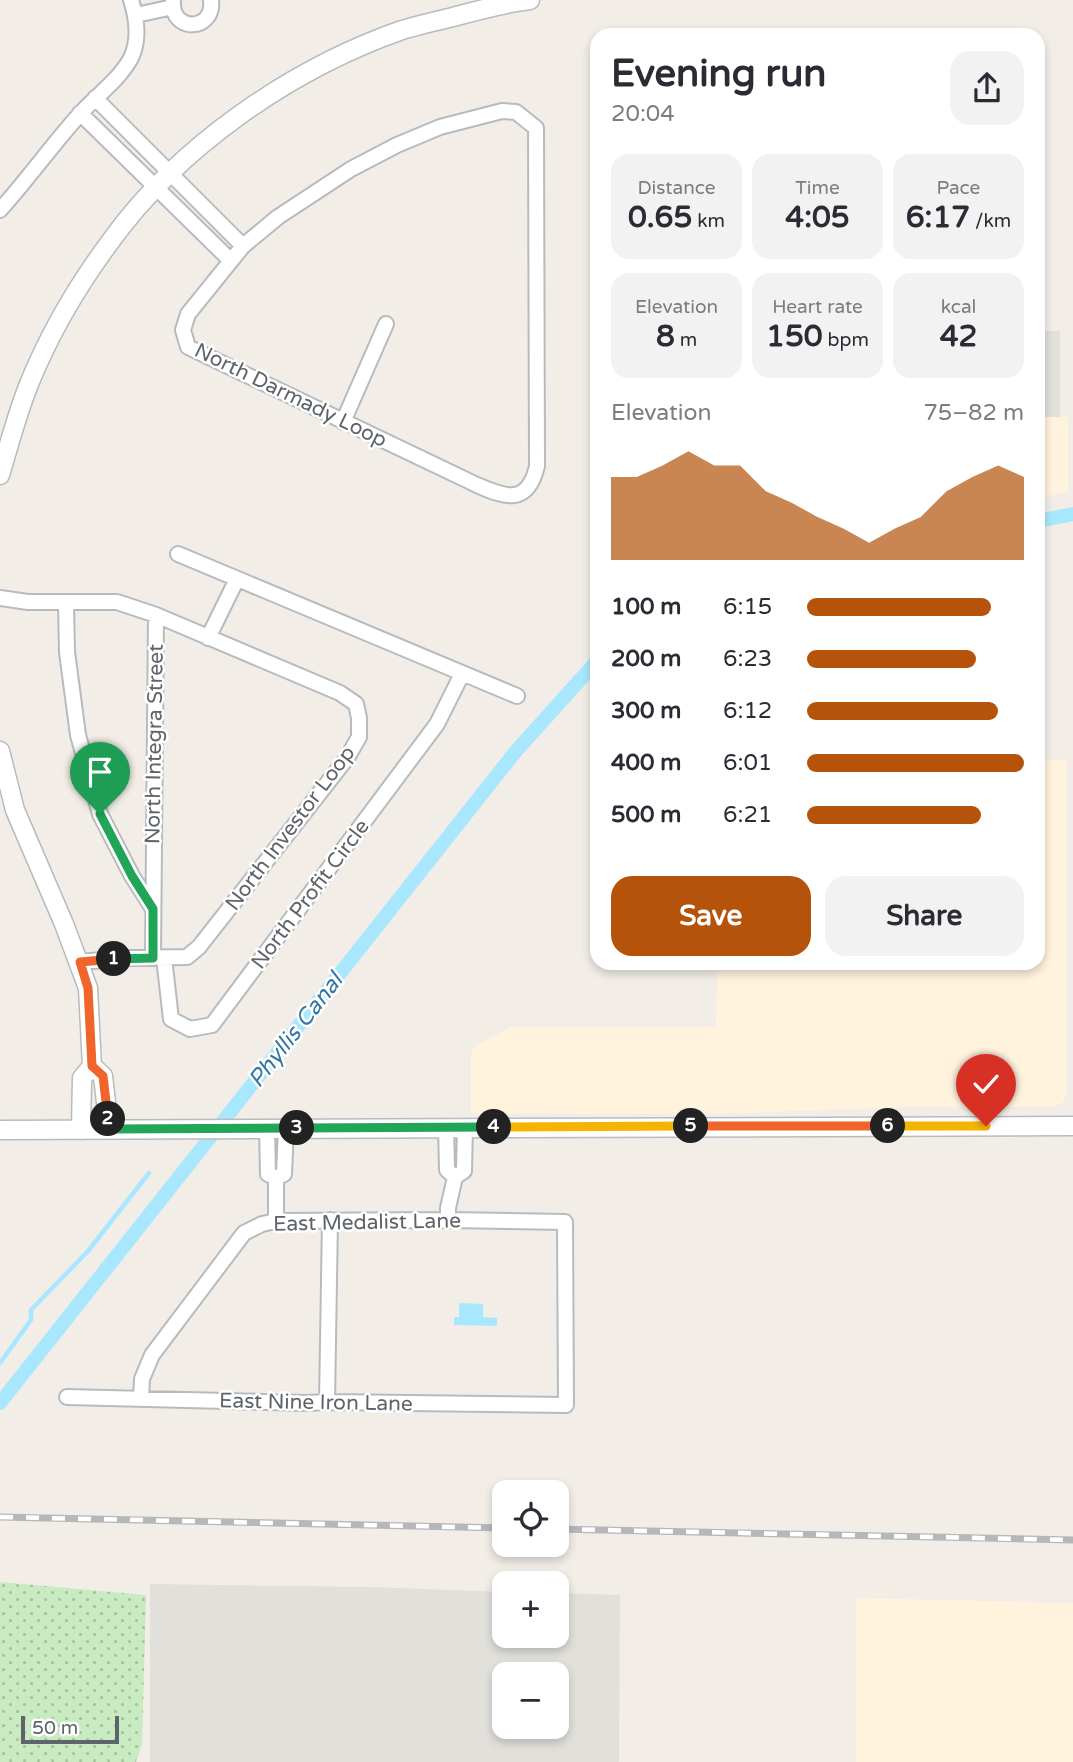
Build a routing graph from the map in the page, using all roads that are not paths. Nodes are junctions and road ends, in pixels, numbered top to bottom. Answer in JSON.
{"nodes":[{"id":1,"x":131,"y":0,"type":"edge"},
{"id":2,"x":211,"y":0,"type":"edge"},
{"id":3,"x":530,"y":0,"type":"edge"},
{"id":4,"x":173,"y":4,"type":"edge"},
{"id":5,"x":479,"y":5,"type":"edge"},
{"id":6,"x":461,"y":7,"type":"edge"},
{"id":7,"x":136,"y":15,"type":"junction"},
{"id":8,"x":95,"y":98,"type":"junction"},
{"id":9,"x":80,"y":113,"type":"junction"},
{"id":10,"x":170,"y":173,"type":"junction"},
{"id":11,"x":157,"y":187,"type":"junction"},
{"id":12,"x":0,"y":209,"type":"edge"},
{"id":13,"x":243,"y":246,"type":"junction"},
{"id":14,"x":230,"y":260,"type":"junction"},
{"id":15,"x":386,"y":324,"type":"dead end"},
{"id":16,"x":343,"y":422,"type":"junction"},
{"id":17,"x":0,"y":475,"type":"edge"},
{"id":18,"x":178,"y":554,"type":"dead end"},
{"id":19,"x":237,"y":579,"type":"junction"},
{"id":20,"x":0,"y":598,"type":"edge"},
{"id":21,"x":66,"y":603,"type":"junction"},
{"id":22,"x":156,"y":615,"type":"junction"},
{"id":23,"x":208,"y":638,"type":"junction"},
{"id":24,"x":462,"y":674,"type":"junction"},
{"id":25,"x":517,"y":696,"type":"dead end"},
{"id":26,"x":0,"y":751,"type":"edge"},
{"id":27,"x":153,"y":909,"type":"junction"},
{"id":28,"x":159,"y":958,"type":"junction"},
{"id":29,"x":80,"y":962,"type":"junction"},
{"id":30,"x":92,"y":1066,"type":"junction"},
{"id":31,"x":1073,"y":1126,"type":"edge"},
{"id":32,"x":455,"y":1127,"type":"junction"},
{"id":33,"x":267,"y":1128,"type":"junction"},
{"id":34,"x":286,"y":1128,"type":"junction"},
{"id":35,"x":109,"y":1129,"type":"junction"},
{"id":36,"x":0,"y":1130,"type":"edge"},
{"id":37,"x":81,"y":1130,"type":"junction"},
{"id":38,"x":276,"y":1178,"type":"junction"},
{"id":39,"x":276,"y":1220,"type":"junction"},
{"id":40,"x":330,"y":1220,"type":"junction"},
{"id":41,"x":448,"y":1220,"type":"junction"},
{"id":42,"x":67,"y":1397,"type":"dead end"},
{"id":43,"x":141,"y":1398,"type":"junction"},
{"id":44,"x":327,"y":1402,"type":"junction"},
{"id":45,"x":566,"y":1405,"type":"joint"}],
"edges":[{"from":1,"to":7,"type":"street"},
{"from":2,"to":4,"type":"street"},
{"from":3,"to":5,"type":"street"},
{"from":4,"to":7,"type":"street"},
{"from":5,"to":6,"type":"street"},
{"from":6,"to":10,"type":"street"},
{"from":7,"to":8,"type":"street"},
{"from":8,"to":9,"type":"street"},
{"from":8,"to":10,"type":"street"},
{"from":9,"to":11,"type":"street"},
{"from":9,"to":12,"type":"street"},
{"from":10,"to":11,"type":"street"},
{"from":10,"to":13,"type":"street"},
{"from":11,"to":14,"type":"street"},
{"from":11,"to":17,"type":"street"},
{"from":13,"to":14,"type":"street","name":"North Darmady Loop"},
{"from":13,"to":16,"type":"street","name":"North Darmady Loop"},
{"from":14,"to":16,"type":"street","name":"North Darmady Loop"},
{"from":15,"to":16,"type":"street"},
{"from":18,"to":19,"type":"street"},
{"from":19,"to":23,"type":"street"},
{"from":19,"to":24,"type":"street"},
{"from":20,"to":21,"type":"street","name":"North Investor Loop"},
{"from":21,"to":22,"type":"street","name":"North Investor Loop"},
{"from":21,"to":27,"type":"street"},
{"from":22,"to":23,"type":"street","name":"North Investor Loop"},
{"from":22,"to":27,"type":"street","name":"North Integra Street"},
{"from":23,"to":28,"type":"street","name":"North Investor Loop"},
{"from":24,"to":25,"type":"street"},
{"from":24,"to":28,"type":"street","name":"North Profit Circle"},
{"from":26,"to":29,"type":"street"},
{"from":27,"to":28,"type":"street","name":"North Integra Street"},
{"from":28,"to":29,"type":"street","name":"North Investor Loop"},
{"from":29,"to":30,"type":"street"},
{"from":30,"to":35,"type":"street"},
{"from":30,"to":37,"type":"street"},
{"from":31,"to":32,"type":"street"},
{"from":32,"to":34,"type":"street"},
{"from":32,"to":41,"type":"street"},
{"from":33,"to":34,"type":"street"},
{"from":33,"to":35,"type":"street"},
{"from":33,"to":38,"type":"street"},
{"from":34,"to":38,"type":"street"},
{"from":35,"to":37,"type":"street"},
{"from":36,"to":37,"type":"street"},
{"from":38,"to":39,"type":"street"},
{"from":39,"to":40,"type":"street","name":"East Medalist Lane"},
{"from":39,"to":43,"type":"street","name":"East Medalist Lane"},
{"from":40,"to":41,"type":"street","name":"East Medalist Lane"},
{"from":40,"to":44,"type":"street"},
{"from":41,"to":45,"type":"street","name":"East Medalist Lane"},
{"from":42,"to":43,"type":"street","name":"East Nine Iron Lane"},
{"from":43,"to":44,"type":"street","name":"East Nine Iron Lane"},
{"from":44,"to":45,"type":"street","name":"East Nine Iron Lane"}]}
